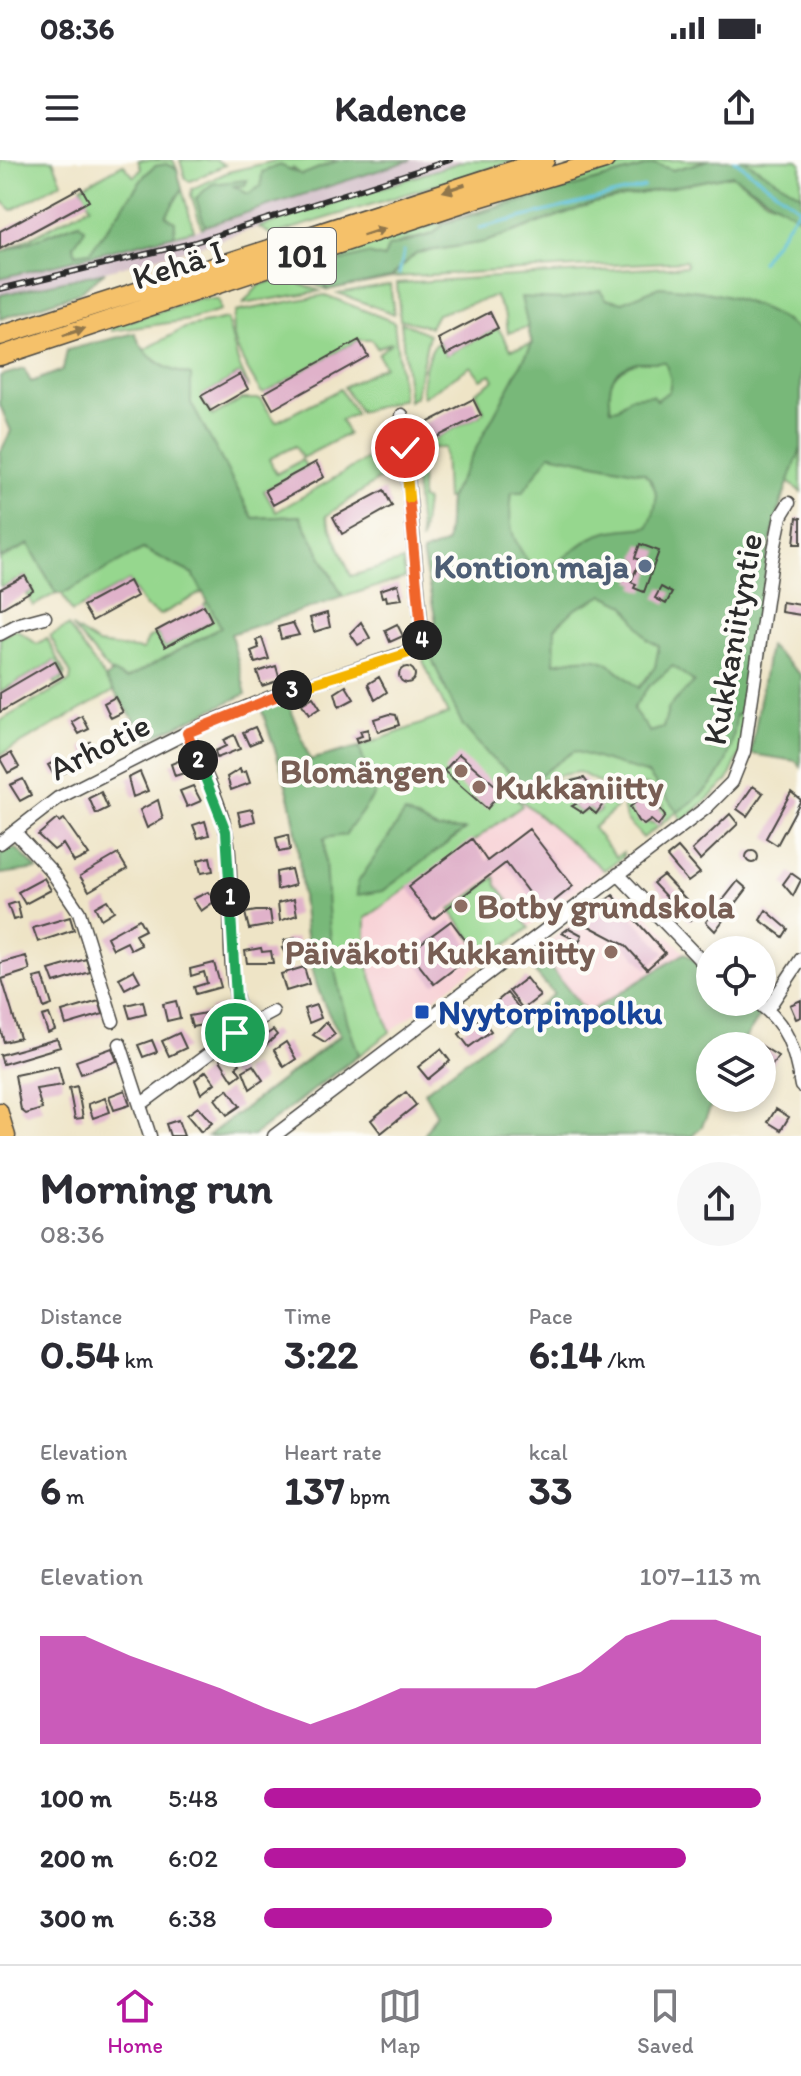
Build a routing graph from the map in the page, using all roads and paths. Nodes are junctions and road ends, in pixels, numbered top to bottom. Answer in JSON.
{"nodes":[{"id":1,"x":545,"y":160,"type":"edge"},
{"id":2,"x":605,"y":160,"type":"edge"},
{"id":3,"x":0,"y":336,"type":"edge"},
{"id":4,"x":0,"y":356,"type":"edge"},
{"id":5,"x":402,"y":415,"type":"dead end"},
{"id":6,"x":789,"y":503,"type":"dead end"},
{"id":7,"x":45,"y":617,"type":"dead end"},
{"id":8,"x":0,"y":634,"type":"edge"},
{"id":9,"x":187,"y":733,"type":"junction"},
{"id":10,"x":15,"y":832,"type":"junction"},
{"id":11,"x":0,"y":843,"type":"edge"},
{"id":12,"x":618,"y":874,"type":"junction"},
{"id":13,"x":696,"y":955,"type":"edge"},
{"id":14,"x":801,"y":959,"type":"edge"},
{"id":15,"x":776,"y":996,"type":"edge"},
{"id":16,"x":273,"y":1012,"type":"dead end"},
{"id":17,"x":772,"y":1016,"type":"edge"},
{"id":18,"x":113,"y":1021,"type":"dead end"},
{"id":19,"x":245,"y":1027,"type":"junction"},
{"id":20,"x":120,"y":1044,"type":"dead end"},
{"id":21,"x":801,"y":1086,"type":"edge"},
{"id":22,"x":140,"y":1105,"type":"junction"},
{"id":23,"x":0,"y":1110,"type":"edge"},
{"id":24,"x":8,"y":1136,"type":"edge"},
{"id":25,"x":150,"y":1136,"type":"edge"},
{"id":26,"x":274,"y":1136,"type":"edge"}],
"edges":[{"from":1,"to":3,"type":"highway","name":"Kehä I","number":"101","one_way":true},
{"from":4,"to":2,"type":"highway","name":"Kehä I","number":"101","one_way":true},
{"from":5,"to":9,"type":"street","name":"Arhotie"},
{"from":6,"to":12,"type":"street","name":"Kukkaniityntie"},
{"from":7,"to":8,"type":"street"},
{"from":9,"to":10,"type":"street","name":"Arhotie"},
{"from":9,"to":19,"type":"street"},
{"from":10,"to":11,"type":"street","name":"Arhotie"},
{"from":10,"to":18,"type":"street"},
{"from":12,"to":13,"type":"street"},
{"from":12,"to":26,"type":"street","name":"Kukkaniityntie"},
{"from":14,"to":15,"type":"street"},
{"from":16,"to":19,"type":"street"},
{"from":17,"to":21,"type":"street"},
{"from":19,"to":22,"type":"street"},
{"from":20,"to":22,"type":"street"},
{"from":22,"to":25,"type":"street"},
{"from":23,"to":24,"type":"main road"}]}
